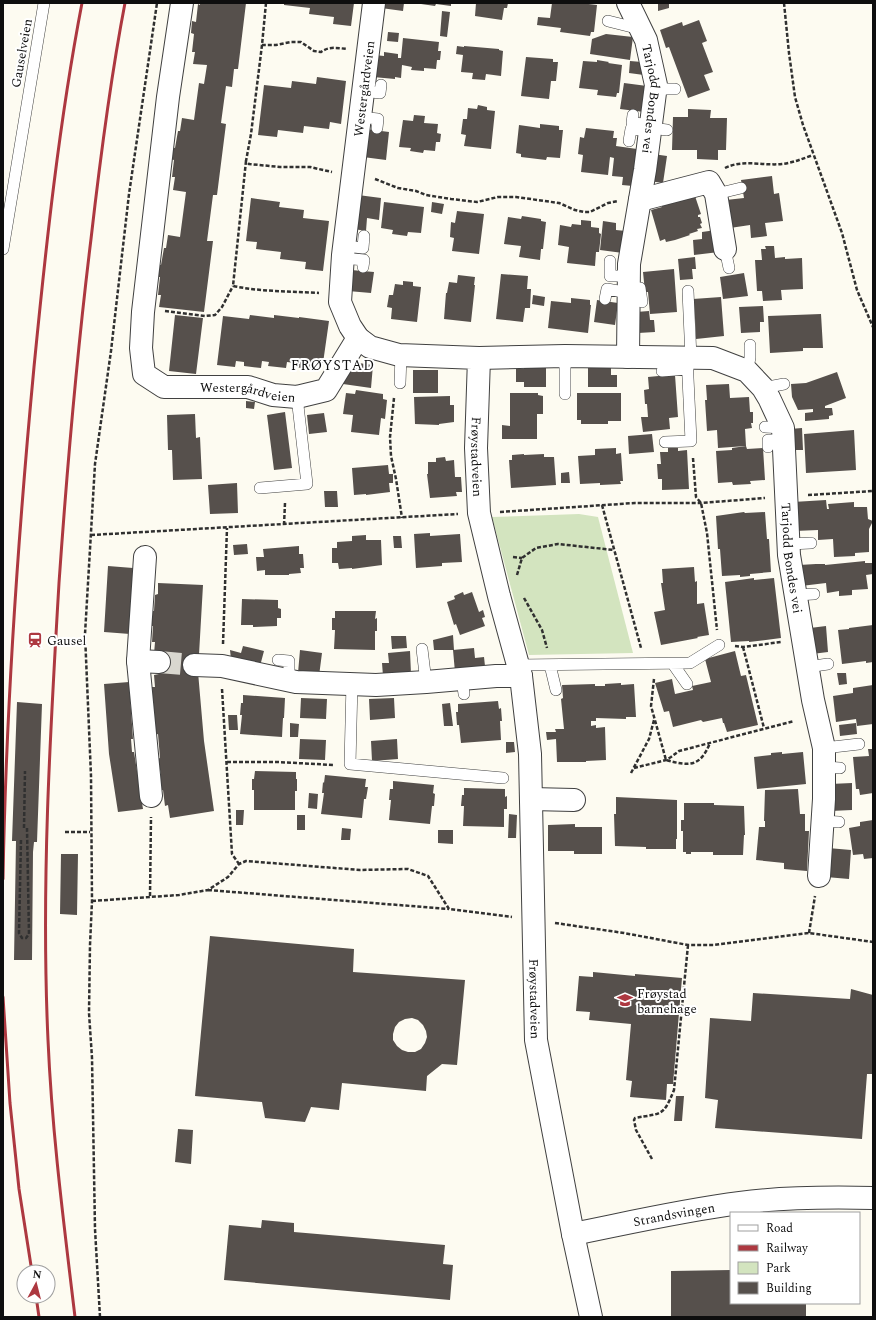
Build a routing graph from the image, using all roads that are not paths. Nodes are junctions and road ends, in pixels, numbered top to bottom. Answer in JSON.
{"nodes":[{"id":1,"x":44,"y":3,"type":"edge"},
{"id":2,"x":182,"y":3,"type":"edge"},
{"id":3,"x":374,"y":3,"type":"edge"},
{"id":4,"x":628,"y":3,"type":"edge"},
{"id":5,"x":608,"y":21,"type":"dead end"},
{"id":6,"x":641,"y":29,"type":"junction"},
{"id":7,"x":650,"y":126,"type":"junction"},
{"id":8,"x":629,"y":141,"type":"dead end"},
{"id":9,"x":712,"y":188,"type":"junction"},
{"id":10,"x":741,"y":188,"type":"dead end"},
{"id":11,"x":640,"y":200,"type":"junction"},
{"id":12,"x":364,"y":236,"type":"dead end"},
{"id":13,"x":3,"y":249,"type":"edge"},
{"id":14,"x":344,"y":252,"type":"junction"},
{"id":15,"x":727,"y":258,"type":"dead end"},
{"id":16,"x":610,"y":260,"type":"dead end"},
{"id":17,"x":363,"y":267,"type":"dead end"},
{"id":18,"x":632,"y":290,"type":"junction"},
{"id":19,"x":688,"y":291,"type":"dead end"},
{"id":20,"x":605,"y":299,"type":"dead end"},
{"id":21,"x":358,"y":338,"type":"junction"},
{"id":22,"x":750,"y":345,"type":"dead end"},
{"id":23,"x":401,"y":355,"type":"junction"},
{"id":24,"x":565,"y":356,"type":"junction"},
{"id":25,"x":628,"y":357,"type":"junction"},
{"id":26,"x":479,"y":358,"type":"junction"},
{"id":27,"x":689,"y":361,"type":"junction"},
{"id":28,"x":662,"y":370,"type":"dead end"},
{"id":29,"x":747,"y":371,"type":"junction"},
{"id":30,"x":400,"y":382,"type":"road end"},
{"id":31,"x":784,"y":384,"type":"dead end"},
{"id":32,"x":762,"y":388,"type":"junction"},
{"id":33,"x":565,"y":394,"type":"dead end"},
{"id":34,"x":297,"y":397,"type":"junction"},
{"id":35,"x":665,"y":442,"type":"dead end"},
{"id":36,"x":260,"y":488,"type":"dead end"},
{"id":37,"x":811,"y":543,"type":"dead end"},
{"id":38,"x":784,"y":544,"type":"junction"},
{"id":39,"x":145,"y":557,"type":"dead end"},
{"id":40,"x":719,"y":645,"type":"road end"},
{"id":41,"x":422,"y":649,"type":"dead end"},
{"id":42,"x":278,"y":660,"type":"dead end"},
{"id":43,"x":138,"y":661,"type":"junction"},
{"id":44,"x":159,"y":662,"type":"tunnel mouth"},
{"id":45,"x":673,"y":664,"type":"junction"},
{"id":46,"x":828,"y":664,"type":"dead end"},
{"id":47,"x":194,"y":665,"type":"tunnel mouth"},
{"id":48,"x":550,"y":665,"type":"junction"},
{"id":49,"x":807,"y":667,"type":"junction"},
{"id":50,"x":520,"y":671,"type":"junction"},
{"id":51,"x":289,"y":681,"type":"junction"},
{"id":52,"x":426,"y":682,"type":"junction"},
{"id":53,"x":352,"y":683,"type":"junction"},
{"id":54,"x":687,"y":684,"type":"dead end"},
{"id":55,"x":556,"y":690,"type":"dead end"},
{"id":56,"x":859,"y":744,"type":"dead end"},
{"id":57,"x":824,"y":758,"type":"junction"},
{"id":58,"x":503,"y":778,"type":"dead end"},
{"id":59,"x":151,"y":796,"type":"road end"},
{"id":60,"x":531,"y":799,"type":"junction"},
{"id":61,"x":574,"y":800,"type":"dead end"},
{"id":62,"x":819,"y":876,"type":"road end"},
{"id":63,"x":873,"y":1198,"type":"edge"},
{"id":64,"x":573,"y":1234,"type":"junction"},
{"id":65,"x":590,"y":1317,"type":"edge"}],
"edges":[{"from":1,"to":13,"type":"lane","name":"Gauselveien"},
{"from":2,"to":34,"type":"street","name":"Westergårdveien"},
{"from":3,"to":14,"type":"street","name":"Westergårdveien"},
{"from":4,"to":6,"type":"street","name":"Tarjodd Bondes vei"},
{"from":5,"to":6,"type":"lane"},
{"from":6,"to":7,"type":"street","name":"Tarjodd Bondes vei"},
{"from":7,"to":8,"type":"lane"},
{"from":7,"to":11,"type":"street","name":"Tarjodd Bondes vei"},
{"from":9,"to":10,"type":"lane"},
{"from":9,"to":11,"type":"street"},
{"from":9,"to":15,"type":"street"},
{"from":11,"to":18,"type":"street","name":"Tarjodd Bondes vei"},
{"from":12,"to":14,"type":"lane"},
{"from":14,"to":17,"type":"lane"},
{"from":14,"to":21,"type":"street","name":"Westergårdveien"},
{"from":16,"to":18,"type":"lane"},
{"from":18,"to":20,"type":"lane"},
{"from":18,"to":25,"type":"street","name":"Tarjodd Bondes vei"},
{"from":19,"to":27,"type":"lane"},
{"from":21,"to":23,"type":"street"},
{"from":21,"to":34,"type":"street","name":"Westergårdveien"},
{"from":22,"to":29,"type":"lane"},
{"from":23,"to":26,"type":"street"},
{"from":23,"to":30,"type":"lane"},
{"from":24,"to":25,"type":"street","name":"Tarjodd Bondes vei"},
{"from":24,"to":26,"type":"street","name":"Tarjodd Bondes vei"},
{"from":24,"to":33,"type":"lane"},
{"from":25,"to":27,"type":"street","name":"Tarjodd Bondes vei"},
{"from":26,"to":50,"type":"street","name":"Frøystadveien"},
{"from":27,"to":28,"type":"lane"},
{"from":27,"to":29,"type":"street","name":"Tarjodd Bondes vei"},
{"from":27,"to":35,"type":"lane"},
{"from":29,"to":32,"type":"street","name":"Tarjodd Bondes vei"},
{"from":31,"to":32,"type":"lane"},
{"from":32,"to":38,"type":"street","name":"Tarjodd Bondes vei"},
{"from":34,"to":36,"type":"lane"},
{"from":37,"to":38,"type":"lane"},
{"from":38,"to":49,"type":"street","name":"Tarjodd Bondes vei"},
{"from":39,"to":43,"type":"street"},
{"from":40,"to":45,"type":"lane"},
{"from":41,"to":52,"type":"lane"},
{"from":42,"to":51,"type":"lane"},
{"from":43,"to":44,"type":"street"},
{"from":43,"to":59,"type":"street"},
{"from":45,"to":48,"type":"lane"},
{"from":45,"to":54,"type":"lane"},
{"from":46,"to":49,"type":"lane"},
{"from":47,"to":51,"type":"street"},
{"from":48,"to":50,"type":"lane"},
{"from":48,"to":55,"type":"lane"},
{"from":49,"to":57,"type":"street","name":"Tarjodd Bondes vei"},
{"from":50,"to":52,"type":"street"},
{"from":50,"to":60,"type":"street","name":"Frøystadveien"},
{"from":51,"to":53,"type":"street"},
{"from":52,"to":53,"type":"street"},
{"from":53,"to":58,"type":"lane"},
{"from":56,"to":57,"type":"lane"},
{"from":57,"to":62,"type":"street","name":"Tarjodd Bondes vei"},
{"from":60,"to":61,"type":"street"},
{"from":60,"to":64,"type":"street","name":"Frøystadveien"},
{"from":63,"to":64,"type":"street","name":"Strandsvingen"},
{"from":64,"to":65,"type":"street","name":"Frøystadveien"}]}
